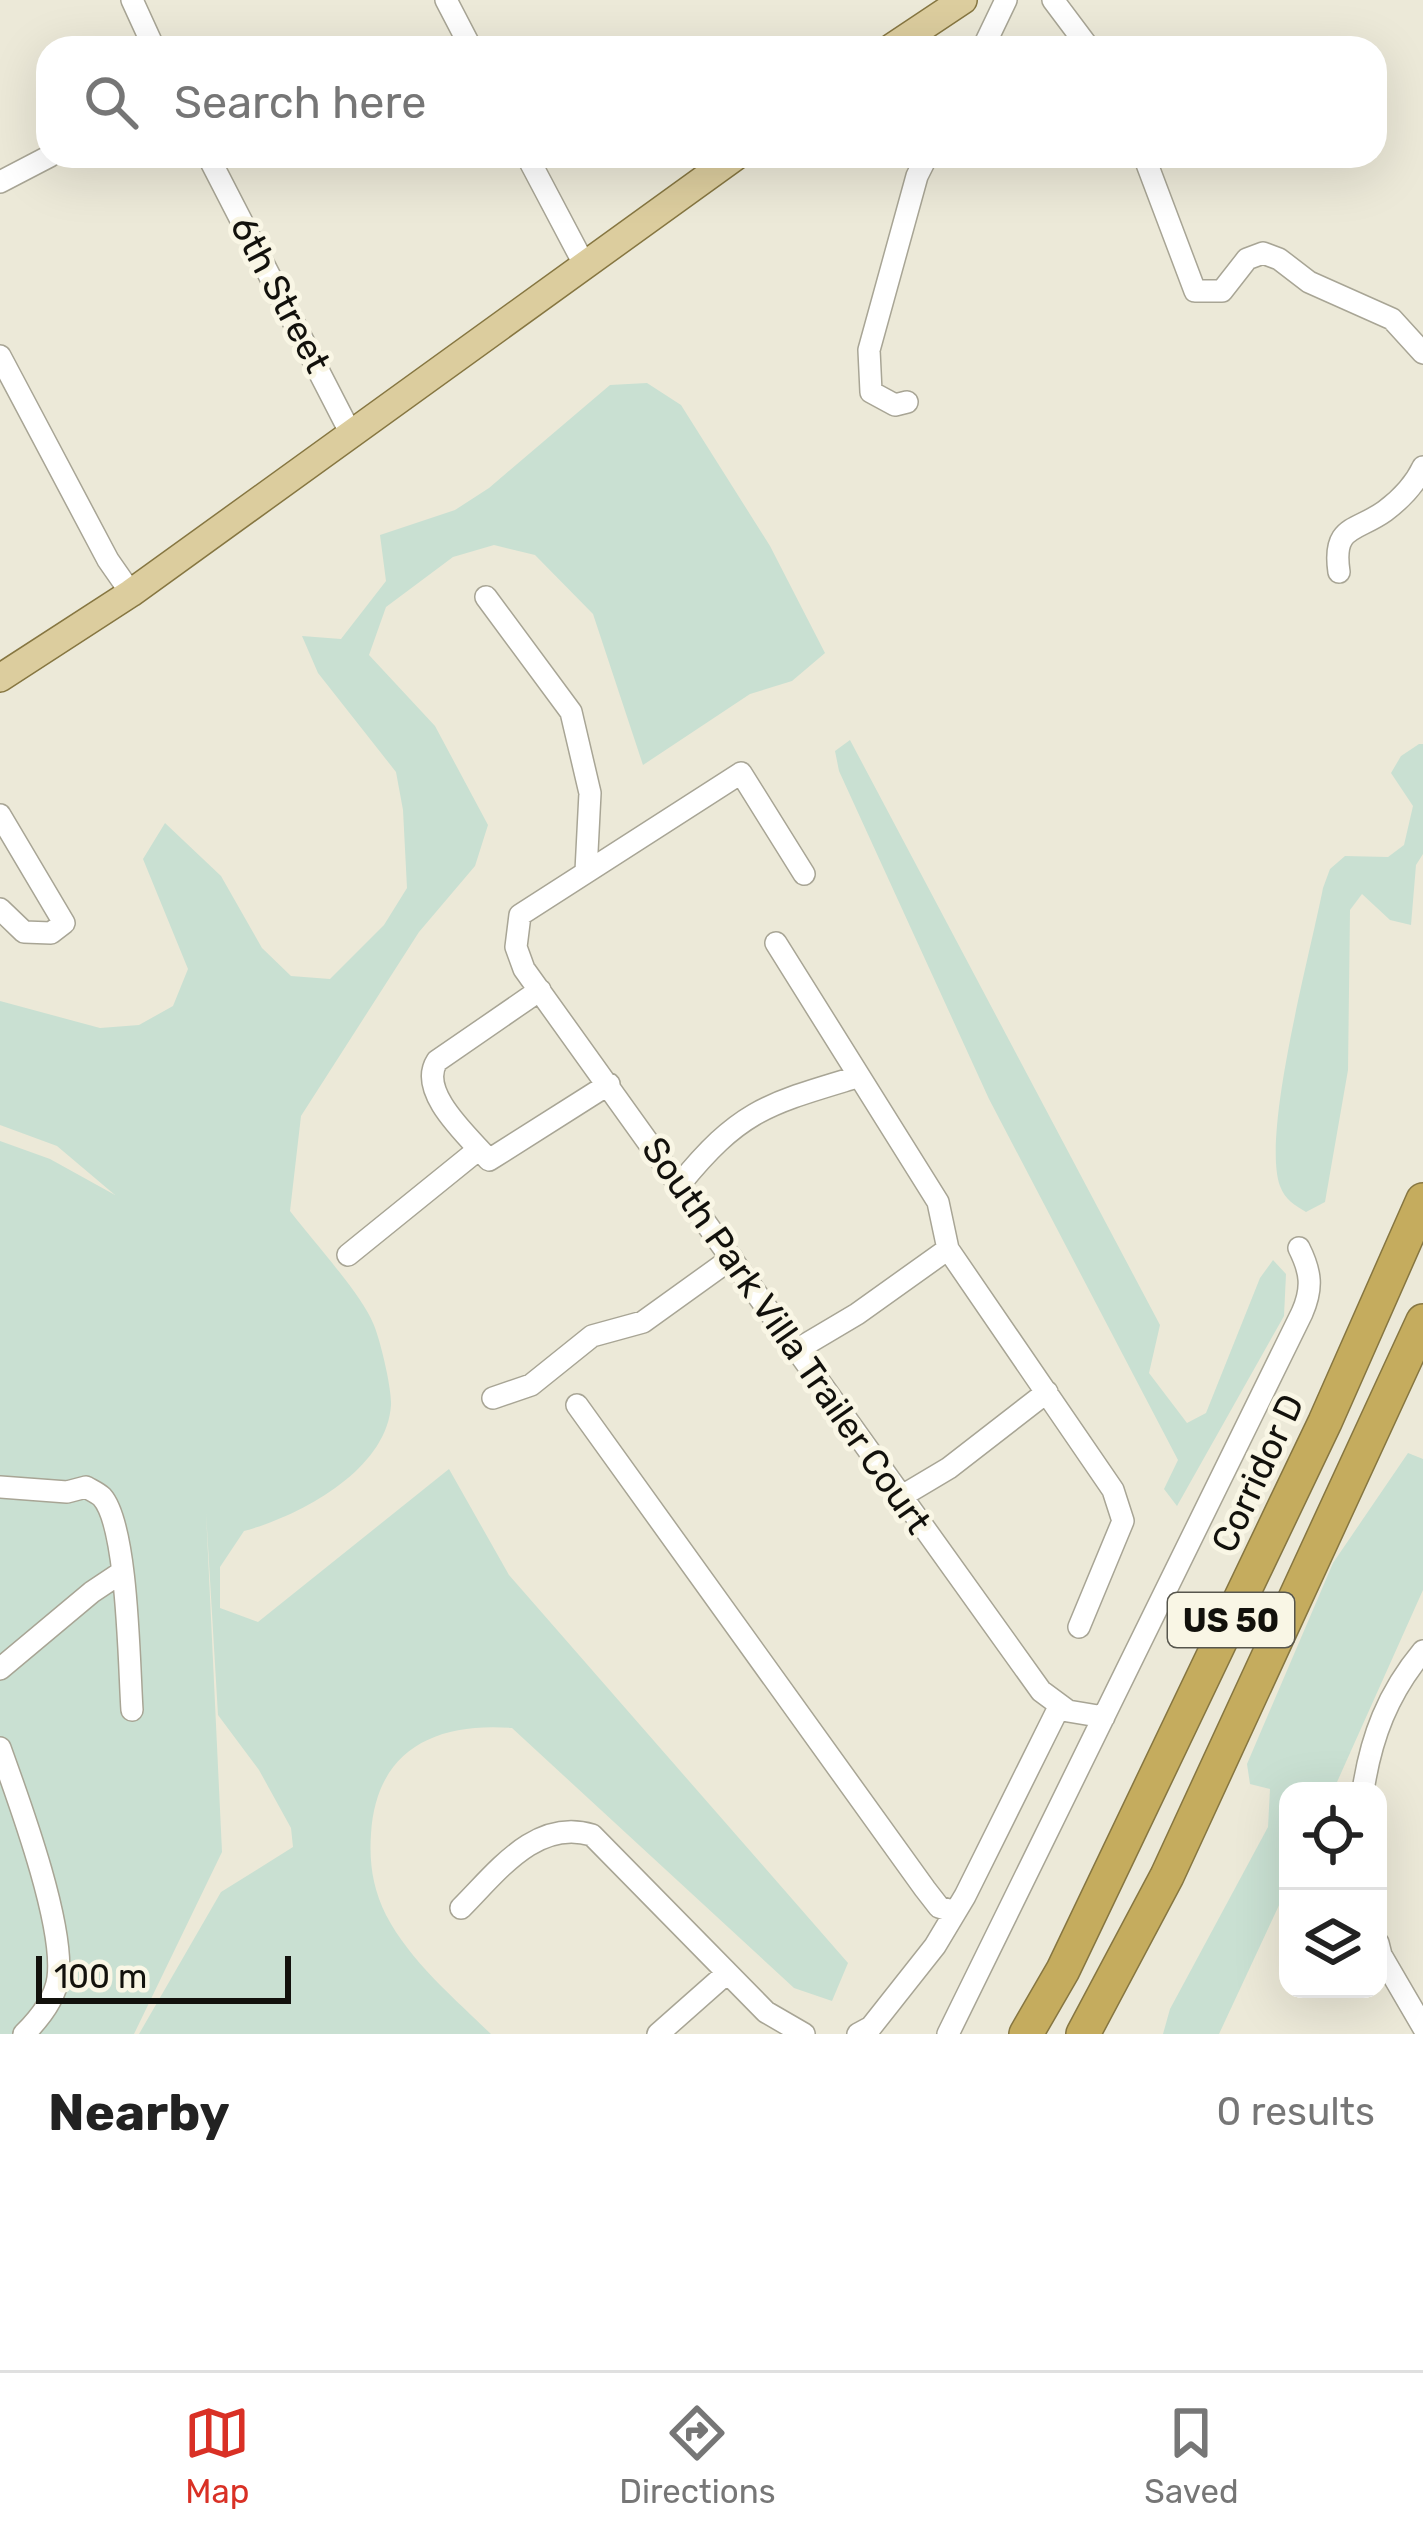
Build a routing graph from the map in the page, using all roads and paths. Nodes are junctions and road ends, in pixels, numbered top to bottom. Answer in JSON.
{"nodes":[{"id":1,"x":132,"y":0,"type":"edge"},
{"id":2,"x":446,"y":0,"type":"edge"},
{"id":3,"x":963,"y":0,"type":"edge"},
{"id":4,"x":1006,"y":0,"type":"edge"},
{"id":5,"x":1053,"y":0,"type":"edge"},
{"id":6,"x":148,"y":36,"type":"edge"},
{"id":7,"x":465,"y":36,"type":"edge"},
{"id":8,"x":909,"y":36,"type":"edge"},
{"id":9,"x":989,"y":36,"type":"edge"},
{"id":10,"x":1080,"y":36,"type":"edge"},
{"id":11,"x":36,"y":163,"type":"edge"},
{"id":12,"x":214,"y":168,"type":"edge"},
{"id":13,"x":533,"y":168,"type":"edge"},
{"id":14,"x":719,"y":168,"type":"edge"},
{"id":15,"x":921,"y":168,"type":"edge"},
{"id":16,"x":1149,"y":168,"type":"edge"},
{"id":17,"x":0,"y":182,"type":"edge"},
{"id":18,"x":584,"y":264,"type":"junction"},
{"id":19,"x":1423,"y":353,"type":"edge"},
{"id":20,"x":0,"y":356,"type":"edge"},
{"id":21,"x":907,"y":402,"type":"dead end"},
{"id":22,"x":351,"y":434,"type":"junction"},
{"id":23,"x":1423,"y":467,"type":"edge"},
{"id":24,"x":1339,"y":572,"type":"dead end"},
{"id":25,"x":131,"y":593,"type":"junction"},
{"id":26,"x":486,"y":597,"type":"dead end"},
{"id":27,"x":0,"y":678,"type":"edge"},
{"id":28,"x":0,"y":815,"type":"edge"},
{"id":29,"x":586,"y":871,"type":"junction"},
{"id":30,"x":804,"y":874,"type":"dead end"},
{"id":31,"x":2,"y":914,"type":"edge"},
{"id":32,"x":776,"y":943,"type":"dead end"},
{"id":33,"x":540,"y":990,"type":"junction"},
{"id":34,"x":857,"y":1077,"type":"junction"},
{"id":35,"x":609,"y":1084,"type":"junction"},
{"id":36,"x":479,"y":1149,"type":"junction"},
{"id":37,"x":680,"y":1184,"type":"junction"},
{"id":38,"x":1423,"y":1200,"type":"edge"},
{"id":39,"x":1299,"y":1248,"type":"dead end"},
{"id":40,"x":948,"y":1249,"type":"junction"},
{"id":41,"x":348,"y":1255,"type":"dead end"},
{"id":42,"x":732,"y":1258,"type":"junction"},
{"id":43,"x":1423,"y":1321,"type":"edge"},
{"id":44,"x":798,"y":1349,"type":"junction"},
{"id":45,"x":1047,"y":1392,"type":"junction"},
{"id":46,"x":493,"y":1398,"type":"dead end"},
{"id":47,"x":577,"y":1405,"type":"dead end"},
{"id":48,"x":0,"y":1487,"type":"edge"},
{"id":49,"x":902,"y":1496,"type":"junction"},
{"id":50,"x":122,"y":1572,"type":"junction"},
{"id":51,"x":1079,"y":1627,"type":"dead end"},
{"id":52,"x":1423,"y":1651,"type":"edge"},
{"id":53,"x":0,"y":1669,"type":"edge"},
{"id":54,"x":1060,"y":1705,"type":"junction"},
{"id":55,"x":132,"y":1710,"type":"dead end"},
{"id":56,"x":1104,"y":1718,"type":"junction"},
{"id":57,"x":0,"y":1748,"type":"edge"},
{"id":58,"x":1364,"y":1782,"type":"edge"},
{"id":59,"x":461,"y":1908,"type":"dead end"},
{"id":60,"x":955,"y":1912,"type":"junction"},
{"id":61,"x":1387,"y":1964,"type":"edge"},
{"id":62,"x":727,"y":1972,"type":"junction"},
{"id":63,"x":1423,"y":2027,"type":"edge"},
{"id":64,"x":24,"y":2034,"type":"edge"},
{"id":65,"x":658,"y":2034,"type":"edge"},
{"id":66,"x":804,"y":2034,"type":"edge"},
{"id":67,"x":858,"y":2034,"type":"edge"},
{"id":68,"x":948,"y":2034,"type":"edge"},
{"id":69,"x":1027,"y":2034,"type":"edge"},
{"id":70,"x":1083,"y":2034,"type":"edge"}],
"edges":[{"from":1,"to":6,"type":"street"},
{"from":2,"to":7,"type":"street"},
{"from":3,"to":8,"type":"main road"},
{"from":4,"to":9,"type":"street"},
{"from":5,"to":10,"type":"street"},
{"from":11,"to":17,"type":"street"},
{"from":12,"to":22,"type":"street","name":"6th Street"},
{"from":13,"to":18,"type":"street"},
{"from":14,"to":18,"type":"main road"},
{"from":15,"to":21,"type":"street"},
{"from":16,"to":19,"type":"street"},
{"from":18,"to":22,"type":"main road"},
{"from":20,"to":25,"type":"street"},
{"from":22,"to":25,"type":"main road"},
{"from":23,"to":24,"type":"street"},
{"from":25,"to":27,"type":"main road"},
{"from":26,"to":29,"type":"street"},
{"from":28,"to":31,"type":"street"},
{"from":29,"to":30,"type":"street"},
{"from":29,"to":33,"type":"street","name":"South Park Villa Trailer Court"},
{"from":32,"to":34,"type":"street"},
{"from":33,"to":35,"type":"street","name":"South Park Villa Trailer Court"},
{"from":33,"to":36,"type":"street"},
{"from":34,"to":37,"type":"street"},
{"from":34,"to":40,"type":"street"},
{"from":35,"to":36,"type":"street"},
{"from":35,"to":37,"type":"street","name":"South Park Villa Trailer Court"},
{"from":36,"to":41,"type":"street"},
{"from":37,"to":42,"type":"street","name":"South Park Villa Trailer Court"},
{"from":38,"to":69,"type":"highway","name":"Corridor D","number":"US 50"},
{"from":39,"to":56,"type":"street"},
{"from":40,"to":44,"type":"street"},
{"from":40,"to":45,"type":"street"},
{"from":42,"to":44,"type":"street","name":"South Park Villa Trailer Court"},
{"from":42,"to":46,"type":"street"},
{"from":43,"to":70,"type":"highway","number":"US 50"},
{"from":44,"to":49,"type":"street","name":"South Park Villa Trailer Court"},
{"from":45,"to":49,"type":"street"},
{"from":45,"to":51,"type":"street"},
{"from":47,"to":60,"type":"street"},
{"from":48,"to":50,"type":"street"},
{"from":49,"to":54,"type":"street","name":"South Park Villa Trailer Court"},
{"from":50,"to":53,"type":"street"},
{"from":50,"to":55,"type":"street"},
{"from":52,"to":58,"type":"street"},
{"from":54,"to":56,"type":"street"},
{"from":54,"to":60,"type":"street"},
{"from":56,"to":68,"type":"street"},
{"from":57,"to":64,"type":"street"},
{"from":59,"to":62,"type":"street"},
{"from":60,"to":67,"type":"street"},
{"from":61,"to":63,"type":"street"},
{"from":62,"to":65,"type":"street"},
{"from":62,"to":66,"type":"street"}]}
